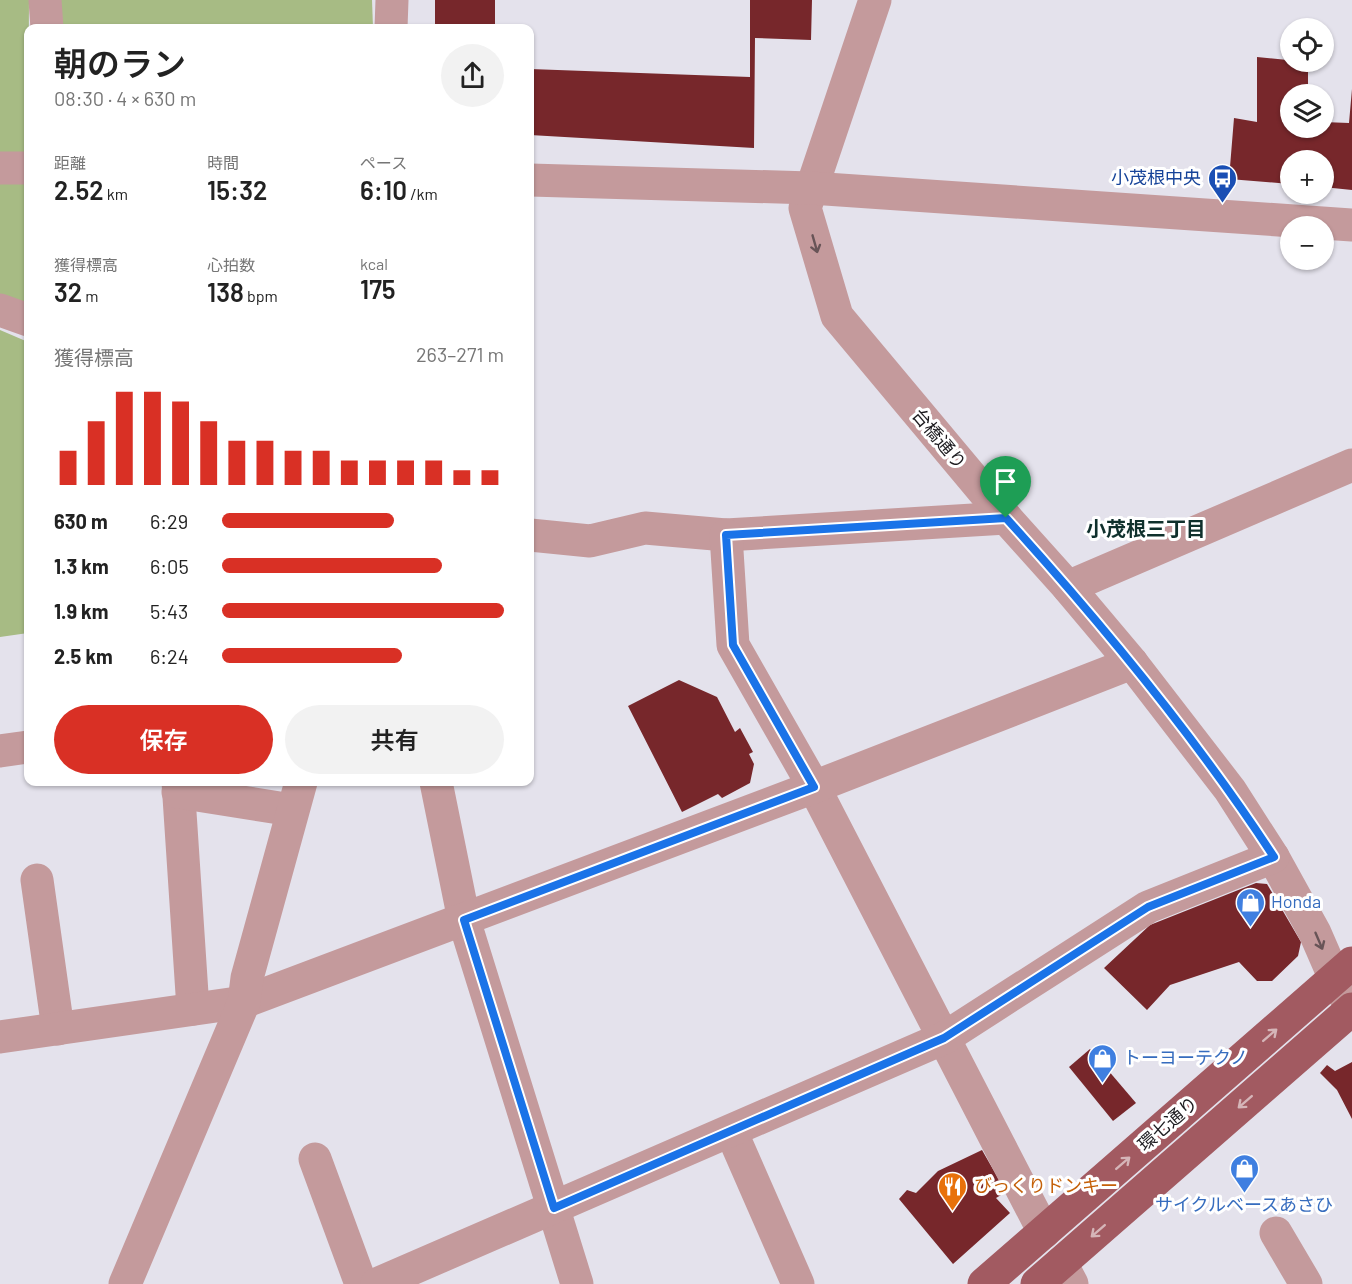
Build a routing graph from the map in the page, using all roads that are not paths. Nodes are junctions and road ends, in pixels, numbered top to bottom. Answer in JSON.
{"nodes":[{"id":1,"x":45,"y":0,"type":"edge"},
{"id":2,"x":392,"y":0,"type":"edge"},
{"id":3,"x":875,"y":0,"type":"edge"},
{"id":4,"x":47,"y":24,"type":"edge"},
{"id":5,"x":391,"y":24,"type":"edge"},
{"id":6,"x":0,"y":168,"type":"edge"},
{"id":7,"x":24,"y":168,"type":"edge"},
{"id":8,"x":534,"y":180,"type":"edge"},
{"id":9,"x":811,"y":188,"type":"junction"},
{"id":10,"x":1352,"y":225,"type":"edge"},
{"id":11,"x":0,"y":310,"type":"edge"},
{"id":12,"x":24,"y":319,"type":"edge"},
{"id":13,"x":1352,"y":465,"type":"edge"},
{"id":14,"x":1006,"y":518,"type":"junction"},
{"id":15,"x":534,"y":535,"type":"edge"},
{"id":16,"x":726,"y":535,"type":"junction"},
{"id":17,"x":1068,"y":587,"type":"junction"},
{"id":18,"x":1132,"y":663,"type":"junction"},
{"id":19,"x":24,"y":748,"type":"edge"},
{"id":20,"x":0,"y":751,"type":"edge"},
{"id":21,"x":437,"y":786,"type":"edge"},
{"id":22,"x":178,"y":787,"type":"edge"},
{"id":23,"x":814,"y":787,"type":"junction"},
{"id":24,"x":297,"y":796,"type":"edge"},
{"id":25,"x":1274,"y":857,"type":"junction"},
{"id":26,"x":37,"y":879,"type":"dead end"},
{"id":27,"x":464,"y":920,"type":"junction"},
{"id":28,"x":1343,"y":971,"type":"edge"},
{"id":29,"x":244,"y":1002,"type":"junction"},
{"id":30,"x":1352,"y":1008,"type":"edge"},
{"id":31,"x":193,"y":1009,"type":"junction"},
{"id":32,"x":58,"y":1029,"type":"junction"},
{"id":33,"x":0,"y":1037,"type":"edge"},
{"id":34,"x":944,"y":1038,"type":"junction"},
{"id":35,"x":731,"y":1131,"type":"junction"},
{"id":36,"x":315,"y":1159,"type":"dead end"},
{"id":37,"x":554,"y":1208,"type":"junction"},
{"id":38,"x":1044,"y":1232,"type":"junction"},
{"id":39,"x":1276,"y":1233,"type":"dead end"},
{"id":40,"x":1057,"y":1277,"type":"edge"},
{"id":41,"x":377,"y":1283,"type":"edge"},
{"id":42,"x":125,"y":1284,"type":"edge"},
{"id":43,"x":577,"y":1284,"type":"edge"},
{"id":44,"x":798,"y":1284,"type":"edge"},
{"id":45,"x":984,"y":1284,"type":"edge"},
{"id":46,"x":1306,"y":1284,"type":"edge"}],
"edges":[{"from":1,"to":4,"type":"street"},
{"from":2,"to":5,"type":"street"},
{"from":3,"to":9,"type":"street","name":"台橋通り"},
{"from":6,"to":7,"type":"street"},
{"from":8,"to":9,"type":"street"},
{"from":9,"to":10,"type":"street"},
{"from":9,"to":14,"type":"street","name":"台橋通り","one_way":true},
{"from":11,"to":12,"type":"street"},
{"from":13,"to":17,"type":"street"},
{"from":14,"to":16,"type":"street"},
{"from":14,"to":17,"type":"street","name":"台橋通り"},
{"from":15,"to":16,"type":"street"},
{"from":16,"to":23,"type":"street"},
{"from":17,"to":18,"type":"street","name":"台橋通り"},
{"from":18,"to":23,"type":"street"},
{"from":18,"to":25,"type":"street","name":"台橋通り"},
{"from":19,"to":20,"type":"street"},
{"from":21,"to":27,"type":"street"},
{"from":22,"to":24,"type":"street"},
{"from":22,"to":31,"type":"street"},
{"from":23,"to":27,"type":"street"},
{"from":23,"to":34,"type":"street"},
{"from":24,"to":29,"type":"street"},
{"from":25,"to":28,"type":"street","name":"台橋通り","one_way":true},
{"from":25,"to":34,"type":"street"},
{"from":26,"to":32,"type":"street"},
{"from":27,"to":29,"type":"street"},
{"from":27,"to":37,"type":"street"},
{"from":28,"to":30,"type":"street","name":"台橋通り"},
{"from":38,"to":28,"type":"main road","name":"環七通り","one_way":true},
{"from":29,"to":31,"type":"street"},
{"from":29,"to":42,"type":"street"},
{"from":30,"to":40,"type":"main road","name":"環七通り","one_way":true},
{"from":31,"to":32,"type":"street"},
{"from":32,"to":33,"type":"street"},
{"from":34,"to":35,"type":"street"},
{"from":34,"to":38,"type":"street"},
{"from":35,"to":37,"type":"street"},
{"from":35,"to":44,"type":"street"},
{"from":36,"to":41,"type":"street"},
{"from":37,"to":41,"type":"street"},
{"from":37,"to":43,"type":"street"},
{"from":38,"to":45,"type":"main road","name":"環七通り"},
{"from":39,"to":46,"type":"street"}]}
